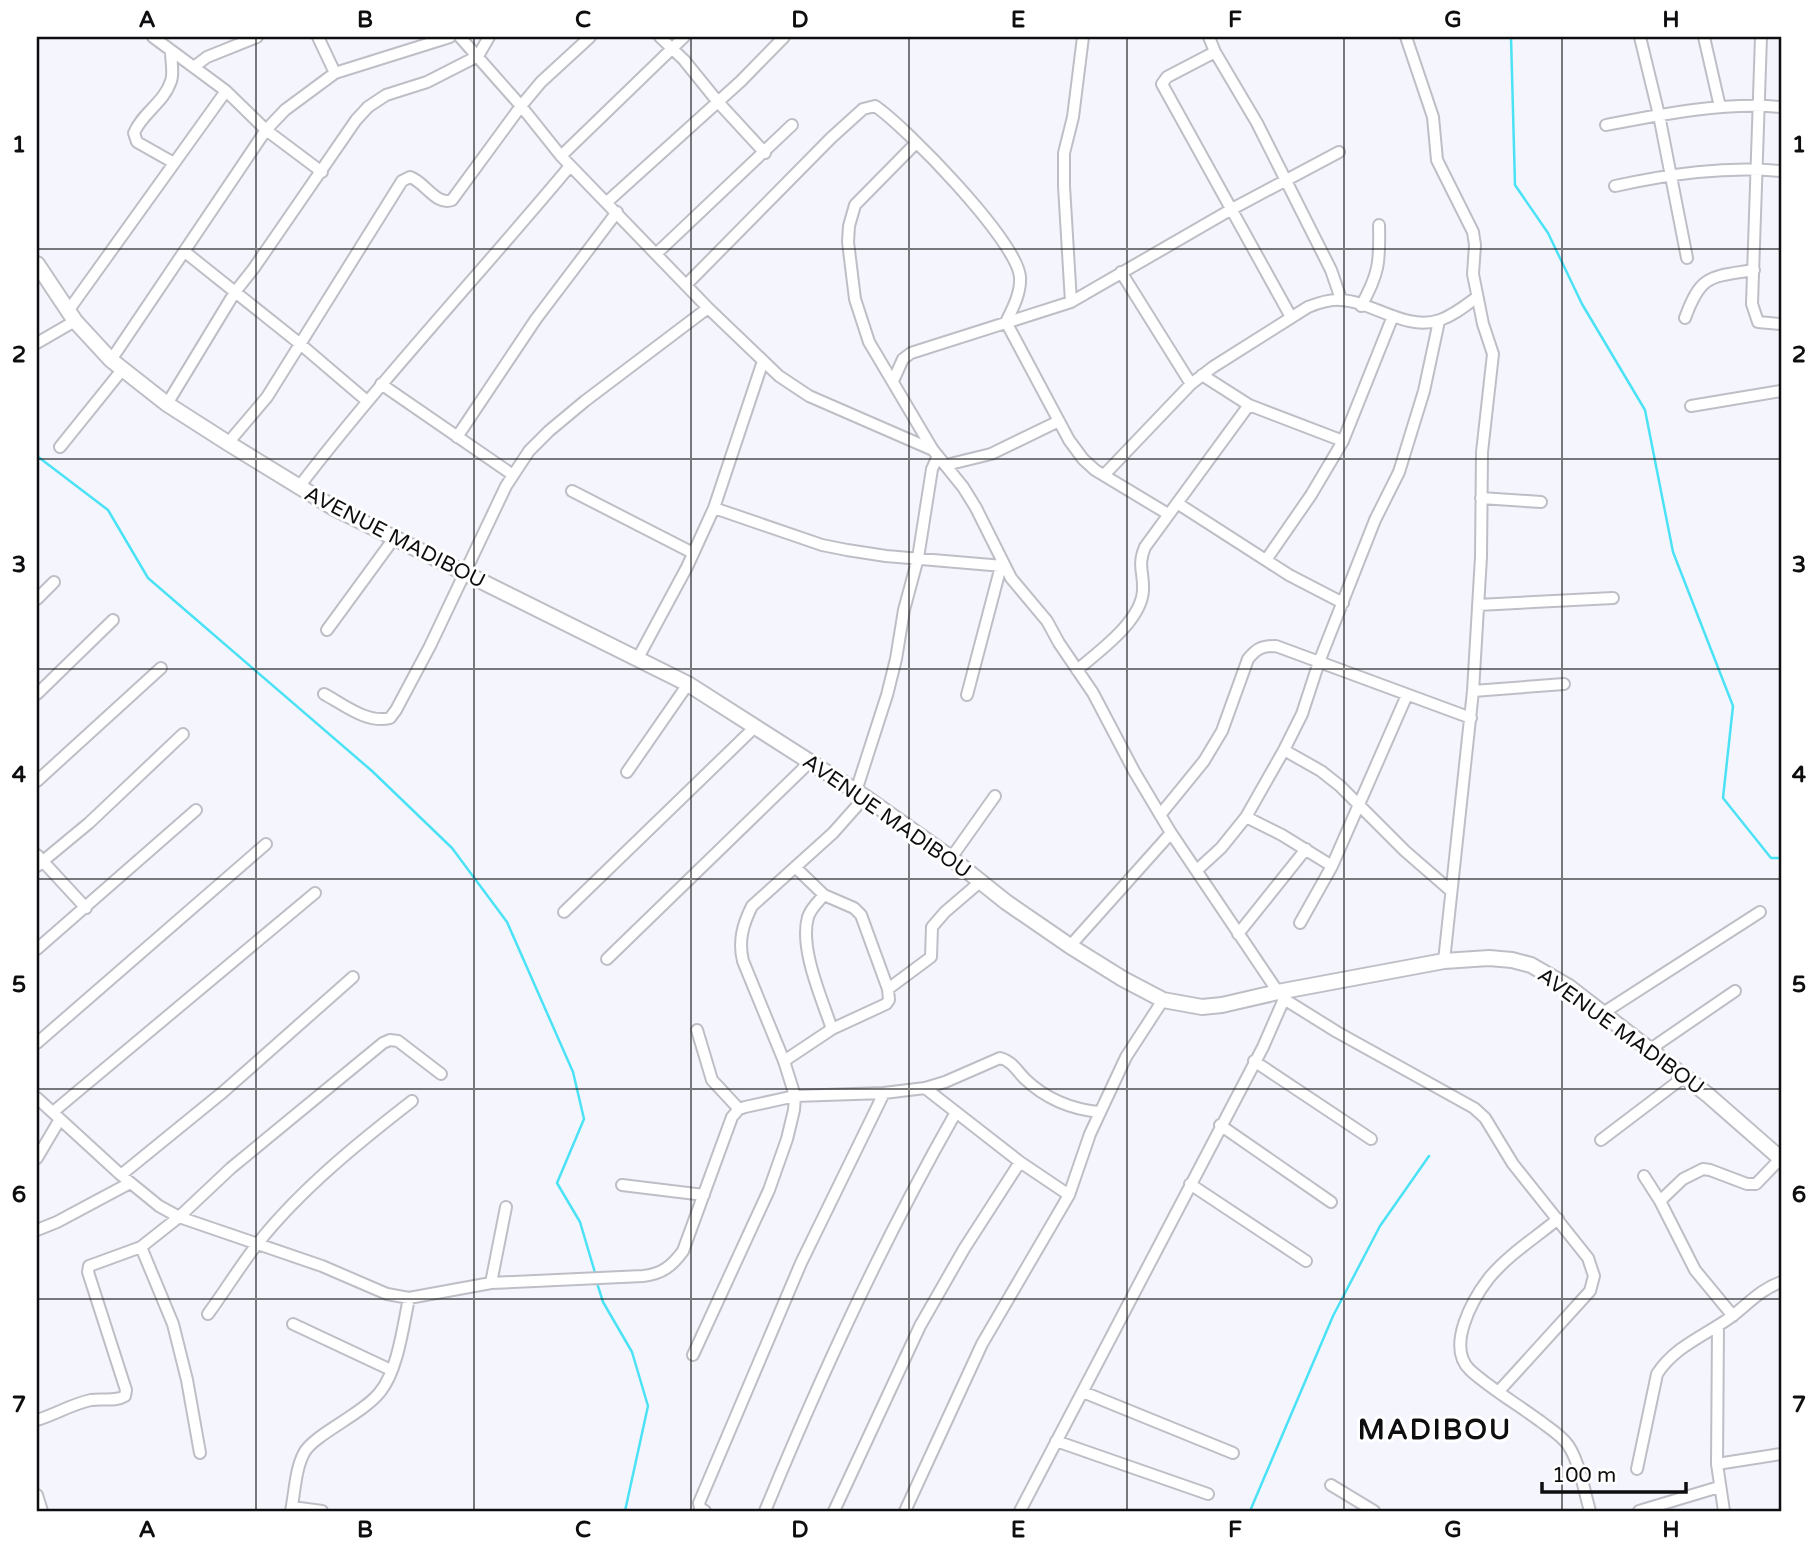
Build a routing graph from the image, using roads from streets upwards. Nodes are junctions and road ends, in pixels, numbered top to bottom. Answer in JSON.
{"nodes":[{"id":1,"x":153,"y":37,"type":"edge"},
{"id":2,"x":257,"y":37,"type":"edge"},
{"id":3,"x":318,"y":37,"type":"edge"},
{"id":4,"x":450,"y":37,"type":"edge"},
{"id":5,"x":489,"y":37,"type":"edge"},
{"id":6,"x":590,"y":37,"type":"edge"},
{"id":7,"x":660,"y":37,"type":"edge"},
{"id":8,"x":684,"y":37,"type":"edge"},
{"id":9,"x":783,"y":37,"type":"edge"},
{"id":10,"x":1083,"y":37,"type":"edge"},
{"id":11,"x":1209,"y":37,"type":"edge"},
{"id":12,"x":1406,"y":37,"type":"edge"},
{"id":13,"x":1640,"y":37,"type":"edge"},
{"id":14,"x":1704,"y":37,"type":"edge"},
{"id":15,"x":1761,"y":37,"type":"edge"},
{"id":16,"x":464,"y":38,"type":"edge"},
{"id":17,"x":672,"y":48,"type":"junction"},
{"id":18,"x":171,"y":52,"type":"junction"},
{"id":19,"x":1215,"y":52,"type":"junction"},
{"id":20,"x":478,"y":55,"type":"junction"},
{"id":21,"x":195,"y":66,"type":"junction"},
{"id":22,"x":335,"y":73,"type":"junction"},
{"id":23,"x":226,"y":91,"type":"junction"},
{"id":24,"x":718,"y":102,"type":"junction"},
{"id":25,"x":1760,"y":105,"type":"junction"},
{"id":26,"x":521,"y":106,"type":"junction"},
{"id":27,"x":1720,"y":107,"type":"junction"},
{"id":28,"x":1781,"y":107,"type":"edge"},
{"id":29,"x":1659,"y":115,"type":"junction"},
{"id":30,"x":792,"y":125,"type":"dead end"},
{"id":31,"x":1606,"y":125,"type":"dead end"},
{"id":32,"x":266,"y":130,"type":"junction"},
{"id":33,"x":916,"y":143,"type":"junction"},
{"id":34,"x":1339,"y":152,"type":"dead end"},
{"id":35,"x":765,"y":153,"type":"junction"},
{"id":36,"x":561,"y":156,"type":"junction"},
{"id":37,"x":174,"y":163,"type":"junction"},
{"id":38,"x":570,"y":166,"type":"junction"},
{"id":39,"x":1758,"y":169,"type":"junction"},
{"id":40,"x":1781,"y":171,"type":"edge"},
{"id":41,"x":322,"y":172,"type":"junction"},
{"id":42,"x":1670,"y":174,"type":"junction"},
{"id":43,"x":1285,"y":181,"type":"junction"},
{"id":44,"x":1615,"y":186,"type":"dead end"},
{"id":45,"x":607,"y":202,"type":"junction"},
{"id":46,"x":1232,"y":209,"type":"junction"},
{"id":47,"x":617,"y":212,"type":"junction"},
{"id":48,"x":1379,"y":225,"type":"dead end"},
{"id":49,"x":184,"y":252,"type":"junction"},
{"id":50,"x":656,"y":254,"type":"junction"},
{"id":51,"x":1687,"y":258,"type":"dead end"},
{"id":52,"x":37,"y":264,"type":"edge"},
{"id":53,"x":1754,"y":270,"type":"junction"},
{"id":54,"x":1121,"y":272,"type":"junction"},
{"id":55,"x":686,"y":285,"type":"junction"},
{"id":56,"x":235,"y":292,"type":"junction"},
{"id":57,"x":1477,"y":297,"type":"junction"},
{"id":58,"x":1341,"y":299,"type":"junction"},
{"id":59,"x":1071,"y":302,"type":"junction"},
{"id":60,"x":1361,"y":306,"type":"junction"},
{"id":61,"x":708,"y":308,"type":"junction"},
{"id":62,"x":71,"y":316,"type":"junction"},
{"id":63,"x":1393,"y":316,"type":"junction"},
{"id":64,"x":1291,"y":317,"type":"junction"},
{"id":65,"x":1685,"y":318,"type":"dead end"},
{"id":66,"x":1439,"y":321,"type":"junction"},
{"id":67,"x":1006,"y":322,"type":"junction"},
{"id":68,"x":1781,"y":324,"type":"edge"},
{"id":69,"x":37,"y":343,"type":"edge"},
{"id":70,"x":299,"y":343,"type":"junction"},
{"id":71,"x":763,"y":361,"type":"junction"},
{"id":72,"x":117,"y":365,"type":"junction"},
{"id":73,"x":1202,"y":375,"type":"junction"},
{"id":74,"x":893,"y":381,"type":"junction"},
{"id":75,"x":381,"y":384,"type":"junction"},
{"id":76,"x":1191,"y":384,"type":"junction"},
{"id":77,"x":1781,"y":391,"type":"edge"},
{"id":78,"x":367,"y":401,"type":"junction"},
{"id":79,"x":167,"y":404,"type":"junction"},
{"id":80,"x":1249,"y":405,"type":"junction"},
{"id":81,"x":1692,"y":406,"type":"dead end"},
{"id":82,"x":1059,"y":421,"type":"junction"},
{"id":83,"x":457,"y":437,"type":"junction"},
{"id":84,"x":1343,"y":440,"type":"junction"},
{"id":85,"x":228,"y":443,"type":"junction"},
{"id":86,"x":60,"y":447,"type":"dead end"},
{"id":87,"x":935,"y":453,"type":"junction"},
{"id":88,"x":946,"y":465,"type":"junction"},
{"id":89,"x":513,"y":475,"type":"junction"},
{"id":90,"x":1104,"y":475,"type":"junction"},
{"id":91,"x":298,"y":488,"type":"junction"},
{"id":92,"x":572,"y":491,"type":"dead end"},
{"id":93,"x":1481,"y":498,"type":"junction"},
{"id":94,"x":1541,"y":502,"type":"dead end"},
{"id":95,"x":1177,"y":503,"type":"junction"},
{"id":96,"x":714,"y":508,"type":"junction"},
{"id":97,"x":1168,"y":514,"type":"junction"},
{"id":98,"x":395,"y":537,"type":"junction"},
{"id":99,"x":693,"y":553,"type":"junction"},
{"id":100,"x":918,"y":558,"type":"junction"},
{"id":101,"x":1266,"y":560,"type":"junction"},
{"id":102,"x":1002,"y":566,"type":"junction"},
{"id":103,"x":466,"y":573,"type":"junction"},
{"id":104,"x":54,"y":582,"type":"dead end"},
{"id":105,"x":37,"y":598,"type":"edge"},
{"id":106,"x":1613,"y":598,"type":"dead end"},
{"id":107,"x":1342,"y":603,"type":"junction"},
{"id":108,"x":1478,"y":605,"type":"junction"},
{"id":109,"x":113,"y":620,"type":"dead end"},
{"id":110,"x":327,"y":630,"type":"dead end"},
{"id":111,"x":638,"y":659,"type":"junction"},
{"id":112,"x":1319,"y":662,"type":"junction"},
{"id":113,"x":161,"y":668,"type":"dead end"},
{"id":114,"x":1077,"y":670,"type":"junction"},
{"id":115,"x":688,"y":684,"type":"junction"},
{"id":116,"x":1564,"y":684,"type":"dead end"},
{"id":117,"x":1473,"y":691,"type":"junction"},
{"id":118,"x":37,"y":694,"type":"edge"},
{"id":119,"x":324,"y":694,"type":"dead end"},
{"id":120,"x":967,"y":695,"type":"dead end"},
{"id":121,"x":1407,"y":695,"type":"junction"},
{"id":122,"x":1471,"y":718,"type":"junction"},
{"id":123,"x":756,"y":726,"type":"junction"},
{"id":124,"x":183,"y":733,"type":"dead end"},
{"id":125,"x":1284,"y":750,"type":"junction"},
{"id":126,"x":810,"y":762,"type":"junction"},
{"id":127,"x":627,"y":772,"type":"dead end"},
{"id":128,"x":37,"y":782,"type":"edge"},
{"id":129,"x":860,"y":794,"type":"junction"},
{"id":130,"x":995,"y":796,"type":"dead end"},
{"id":131,"x":1359,"y":806,"type":"junction"},
{"id":132,"x":196,"y":810,"type":"dead end"},
{"id":133,"x":1160,"y":815,"type":"junction"},
{"id":134,"x":1246,"y":817,"type":"junction"},
{"id":135,"x":1171,"y":833,"type":"junction"},
{"id":136,"x":266,"y":844,"type":"dead end"},
{"id":137,"x":1306,"y":849,"type":"junction"},
{"id":138,"x":951,"y":858,"type":"junction"},
{"id":139,"x":39,"y":861,"type":"edge"},
{"id":140,"x":1332,"y":866,"type":"junction"},
{"id":141,"x":795,"y":867,"type":"junction"},
{"id":142,"x":1197,"y":870,"type":"junction"},
{"id":143,"x":981,"y":882,"type":"junction"},
{"id":144,"x":1451,"y":891,"type":"junction"},
{"id":145,"x":315,"y":892,"type":"dead end"},
{"id":146,"x":824,"y":895,"type":"junction"},
{"id":147,"x":86,"y":908,"type":"junction"},
{"id":148,"x":564,"y":912,"type":"dead end"},
{"id":149,"x":1760,"y":912,"type":"dead end"},
{"id":150,"x":1300,"y":923,"type":"dead end"},
{"id":151,"x":1238,"y":934,"type":"junction"},
{"id":152,"x":1070,"y":946,"type":"junction"},
{"id":153,"x":37,"y":949,"type":"edge"},
{"id":154,"x":607,"y":959,"type":"dead end"},
{"id":155,"x":1444,"y":961,"type":"junction"},
{"id":156,"x":353,"y":977,"type":"dead end"},
{"id":157,"x":888,"y":989,"type":"junction"},
{"id":158,"x":1735,"y":991,"type":"dead end"},
{"id":159,"x":1281,"y":995,"type":"junction"},
{"id":160,"x":1163,"y":1000,"type":"junction"},
{"id":161,"x":1602,"y":1013,"type":"junction"},
{"id":162,"x":832,"y":1029,"type":"junction"},
{"id":163,"x":697,"y":1030,"type":"dead end"},
{"id":164,"x":37,"y":1043,"type":"edge"},
{"id":165,"x":1649,"y":1050,"type":"junction"},
{"id":166,"x":784,"y":1061,"type":"junction"},
{"id":167,"x":1254,"y":1061,"type":"junction"},
{"id":168,"x":441,"y":1074,"type":"dead end"},
{"id":169,"x":1684,"y":1077,"type":"junction"},
{"id":170,"x":925,"y":1088,"type":"junction"},
{"id":171,"x":884,"y":1093,"type":"junction"},
{"id":172,"x":794,"y":1096,"type":"junction"},
{"id":173,"x":37,"y":1098,"type":"edge"},
{"id":174,"x":412,"y":1101,"type":"dead end"},
{"id":175,"x":739,"y":1109,"type":"junction"},
{"id":176,"x":1099,"y":1112,"type":"junction"},
{"id":177,"x":955,"y":1114,"type":"junction"},
{"id":178,"x":56,"y":1116,"type":"junction"},
{"id":179,"x":1220,"y":1125,"type":"junction"},
{"id":180,"x":1371,"y":1139,"type":"dead end"},
{"id":181,"x":1601,"y":1140,"type":"dead end"},
{"id":182,"x":37,"y":1158,"type":"edge"},
{"id":183,"x":1781,"y":1158,"type":"edge"},
{"id":184,"x":1020,"y":1162,"type":"junction"},
{"id":185,"x":1644,"y":1176,"type":"dead end"},
{"id":186,"x":126,"y":1179,"type":"junction"},
{"id":187,"x":1190,"y":1184,"type":"junction"},
{"id":188,"x":622,"y":1185,"type":"dead end"},
{"id":189,"x":704,"y":1195,"type":"junction"},
{"id":190,"x":1069,"y":1195,"type":"junction"},
{"id":191,"x":1660,"y":1201,"type":"junction"},
{"id":192,"x":1331,"y":1202,"type":"dead end"},
{"id":193,"x":506,"y":1206,"type":"dead end"},
{"id":194,"x":179,"y":1217,"type":"junction"},
{"id":195,"x":1558,"y":1219,"type":"junction"},
{"id":196,"x":37,"y":1230,"type":"edge"},
{"id":197,"x":258,"y":1242,"type":"junction"},
{"id":198,"x":141,"y":1247,"type":"junction"},
{"id":199,"x":1306,"y":1261,"type":"dead end"},
{"id":200,"x":1781,"y":1282,"type":"edge"},
{"id":201,"x":491,"y":1283,"type":"junction"},
{"id":202,"x":409,"y":1298,"type":"junction"},
{"id":203,"x":208,"y":1314,"type":"dead end"},
{"id":204,"x":1733,"y":1316,"type":"junction"},
{"id":205,"x":293,"y":1324,"type":"dead end"},
{"id":206,"x":1718,"y":1326,"type":"junction"},
{"id":207,"x":693,"y":1355,"type":"dead end"},
{"id":208,"x":391,"y":1370,"type":"junction"},
{"id":209,"x":1499,"y":1391,"type":"junction"},
{"id":210,"x":1083,"y":1392,"type":"junction"},
{"id":211,"x":37,"y":1420,"type":"edge"},
{"id":212,"x":1056,"y":1441,"type":"junction"},
{"id":213,"x":200,"y":1452,"type":"dead end"},
{"id":214,"x":1233,"y":1453,"type":"dead end"},
{"id":215,"x":1781,"y":1454,"type":"edge"},
{"id":216,"x":1717,"y":1464,"type":"junction"},
{"id":217,"x":1637,"y":1469,"type":"dead end"},
{"id":218,"x":1331,"y":1485,"type":"dead end"},
{"id":219,"x":1719,"y":1487,"type":"junction"},
{"id":220,"x":1208,"y":1494,"type":"dead end"},
{"id":221,"x":37,"y":1495,"type":"edge"},
{"id":222,"x":292,"y":1509,"type":"edge"},
{"id":223,"x":42,"y":1511,"type":"edge"},
{"id":224,"x":322,"y":1511,"type":"edge"},
{"id":225,"x":705,"y":1511,"type":"edge"},
{"id":226,"x":765,"y":1511,"type":"edge"},
{"id":227,"x":834,"y":1511,"type":"edge"},
{"id":228,"x":905,"y":1511,"type":"edge"},
{"id":229,"x":1020,"y":1511,"type":"edge"},
{"id":230,"x":1374,"y":1511,"type":"edge"},
{"id":231,"x":1590,"y":1511,"type":"edge"},
{"id":232,"x":1640,"y":1511,"type":"edge"},
{"id":233,"x":1724,"y":1511,"type":"edge"}],
"edges":[{"from":1,"to":18,"type":"street"},
{"from":2,"to":21,"type":"street"},
{"from":3,"to":22,"type":"street"},
{"from":4,"to":22,"type":"street"},
{"from":5,"to":20,"type":"street"},
{"from":6,"to":26,"type":"street"},
{"from":7,"to":17,"type":"street"},
{"from":8,"to":17,"type":"street"},
{"from":9,"to":24,"type":"street"},
{"from":10,"to":59,"type":"street"},
{"from":11,"to":19,"type":"street"},
{"from":12,"to":57,"type":"street"},
{"from":13,"to":29,"type":"street"},
{"from":14,"to":27,"type":"street"},
{"from":15,"to":25,"type":"street"},
{"from":16,"to":20,"type":"street"},
{"from":17,"to":24,"type":"street"},
{"from":17,"to":36,"type":"street"},
{"from":18,"to":21,"type":"street"},
{"from":18,"to":37,"type":"street"},
{"from":19,"to":43,"type":"street"},
{"from":19,"to":46,"type":"street"},
{"from":20,"to":26,"type":"street"},
{"from":20,"to":41,"type":"street"},
{"from":21,"to":23,"type":"street"},
{"from":22,"to":32,"type":"street"},
{"from":23,"to":32,"type":"street"},
{"from":23,"to":37,"type":"street"},
{"from":24,"to":35,"type":"street"},
{"from":24,"to":45,"type":"street"},
{"from":25,"to":27,"type":"street"},
{"from":25,"to":28,"type":"street"},
{"from":25,"to":39,"type":"street"},
{"from":26,"to":36,"type":"street"},
{"from":26,"to":70,"type":"street"},
{"from":27,"to":29,"type":"street"},
{"from":29,"to":31,"type":"street"},
{"from":29,"to":42,"type":"street"},
{"from":30,"to":35,"type":"street"},
{"from":32,"to":41,"type":"street"},
{"from":32,"to":49,"type":"street"},
{"from":33,"to":55,"type":"street"},
{"from":33,"to":67,"type":"street"},
{"from":33,"to":74,"type":"street"},
{"from":34,"to":43,"type":"street"},
{"from":35,"to":50,"type":"street"},
{"from":36,"to":38,"type":"street"},
{"from":37,"to":62,"type":"street"},
{"from":38,"to":45,"type":"street"},
{"from":38,"to":75,"type":"street"},
{"from":39,"to":40,"type":"street"},
{"from":39,"to":42,"type":"street"},
{"from":39,"to":53,"type":"street"},
{"from":41,"to":56,"type":"street"},
{"from":42,"to":44,"type":"street"},
{"from":42,"to":51,"type":"street"},
{"from":43,"to":46,"type":"street"},
{"from":43,"to":58,"type":"street"},
{"from":45,"to":47,"type":"street"},
{"from":46,"to":54,"type":"street"},
{"from":46,"to":64,"type":"street"},
{"from":47,"to":50,"type":"street"},
{"from":47,"to":83,"type":"street"},
{"from":48,"to":60,"type":"street"},
{"from":49,"to":56,"type":"street"},
{"from":49,"to":72,"type":"street"},
{"from":50,"to":55,"type":"street"},
{"from":52,"to":62,"type":"street","name":"AVENUE MADIBOU"},
{"from":53,"to":65,"type":"street"},
{"from":53,"to":68,"type":"street"},
{"from":54,"to":59,"type":"street"},
{"from":54,"to":76,"type":"street"},
{"from":55,"to":61,"type":"street"},
{"from":56,"to":70,"type":"street"},
{"from":56,"to":79,"type":"street"},
{"from":57,"to":66,"type":"street"},
{"from":57,"to":93,"type":"street"},
{"from":58,"to":60,"type":"street"},
{"from":58,"to":64,"type":"street"},
{"from":59,"to":67,"type":"street"},
{"from":60,"to":63,"type":"street"},
{"from":61,"to":71,"type":"street"},
{"from":61,"to":89,"type":"street"},
{"from":62,"to":69,"type":"street"},
{"from":62,"to":72,"type":"street","name":"AVENUE MADIBOU"},
{"from":63,"to":66,"type":"street"},
{"from":63,"to":84,"type":"street"},
{"from":64,"to":73,"type":"street"},
{"from":66,"to":107,"type":"street"},
{"from":67,"to":74,"type":"street"},
{"from":67,"to":82,"type":"street"},
{"from":70,"to":78,"type":"street"},
{"from":70,"to":85,"type":"street"},
{"from":71,"to":87,"type":"street"},
{"from":71,"to":96,"type":"street"},
{"from":72,"to":79,"type":"street","name":"AVENUE MADIBOU"},
{"from":72,"to":86,"type":"street"},
{"from":73,"to":76,"type":"street"},
{"from":73,"to":80,"type":"street"},
{"from":74,"to":87,"type":"street"},
{"from":75,"to":78,"type":"street"},
{"from":75,"to":83,"type":"street"},
{"from":76,"to":90,"type":"street"},
{"from":77,"to":81,"type":"street"},
{"from":78,"to":91,"type":"street"},
{"from":79,"to":85,"type":"street","name":"AVENUE MADIBOU"},
{"from":80,"to":84,"type":"street"},
{"from":80,"to":95,"type":"street"},
{"from":82,"to":88,"type":"street"},
{"from":82,"to":90,"type":"street"},
{"from":83,"to":89,"type":"street"},
{"from":84,"to":101,"type":"street"},
{"from":85,"to":91,"type":"street","name":"AVENUE MADIBOU"},
{"from":87,"to":88,"type":"street"},
{"from":87,"to":100,"type":"street"},
{"from":88,"to":102,"type":"street"},
{"from":89,"to":103,"type":"street"},
{"from":90,"to":97,"type":"street"},
{"from":91,"to":98,"type":"street","name":"AVENUE MADIBOU"},
{"from":92,"to":99,"type":"street"},
{"from":93,"to":94,"type":"street"},
{"from":93,"to":108,"type":"street"},
{"from":95,"to":97,"type":"street"},
{"from":95,"to":101,"type":"street"},
{"from":96,"to":99,"type":"street"},
{"from":96,"to":100,"type":"street"},
{"from":97,"to":114,"type":"street"},
{"from":98,"to":103,"type":"street","name":"AVENUE MADIBOU"},
{"from":98,"to":110,"type":"street"},
{"from":99,"to":111,"type":"street"},
{"from":100,"to":102,"type":"street"},
{"from":100,"to":129,"type":"street"},
{"from":101,"to":107,"type":"street"},
{"from":102,"to":114,"type":"street"},
{"from":102,"to":120,"type":"street"},
{"from":103,"to":111,"type":"street","name":"AVENUE MADIBOU"},
{"from":103,"to":119,"type":"street"},
{"from":104,"to":105,"type":"street"},
{"from":106,"to":108,"type":"street"},
{"from":107,"to":112,"type":"street"},
{"from":108,"to":117,"type":"street"},
{"from":109,"to":118,"type":"street"},
{"from":111,"to":115,"type":"street","name":"AVENUE MADIBOU"},
{"from":112,"to":121,"type":"street"},
{"from":112,"to":125,"type":"street"},
{"from":112,"to":133,"type":"street"},
{"from":113,"to":128,"type":"street"},
{"from":114,"to":133,"type":"street"},
{"from":115,"to":123,"type":"street","name":"AVENUE MADIBOU"},
{"from":115,"to":127,"type":"street"},
{"from":116,"to":117,"type":"street"},
{"from":117,"to":122,"type":"street"},
{"from":121,"to":122,"type":"street"},
{"from":121,"to":131,"type":"street"},
{"from":122,"to":144,"type":"street"},
{"from":123,"to":126,"type":"street","name":"AVENUE MADIBOU"},
{"from":123,"to":148,"type":"street"},
{"from":124,"to":139,"type":"street"},
{"from":125,"to":131,"type":"street"},
{"from":125,"to":134,"type":"street"},
{"from":126,"to":129,"type":"street","name":"AVENUE MADIBOU"},
{"from":126,"to":154,"type":"street"},
{"from":129,"to":138,"type":"street","name":"AVENUE MADIBOU"},
{"from":129,"to":141,"type":"street"},
{"from":130,"to":138,"type":"street"},
{"from":131,"to":140,"type":"street"},
{"from":131,"to":144,"type":"street"},
{"from":132,"to":147,"type":"street"},
{"from":133,"to":135,"type":"street"},
{"from":134,"to":137,"type":"street"},
{"from":134,"to":142,"type":"street"},
{"from":135,"to":142,"type":"street"},
{"from":135,"to":152,"type":"street"},
{"from":136,"to":164,"type":"street"},
{"from":137,"to":140,"type":"street"},
{"from":137,"to":151,"type":"street"},
{"from":138,"to":143,"type":"street","name":"AVENUE MADIBOU"},
{"from":139,"to":147,"type":"street"},
{"from":140,"to":150,"type":"street"},
{"from":141,"to":146,"type":"street"},
{"from":141,"to":166,"type":"street"},
{"from":142,"to":151,"type":"street"},
{"from":143,"to":152,"type":"street","name":"AVENUE MADIBOU"},
{"from":143,"to":157,"type":"street"},
{"from":144,"to":155,"type":"street"},
{"from":145,"to":178,"type":"street"},
{"from":146,"to":157,"type":"street"},
{"from":146,"to":162,"type":"street"},
{"from":147,"to":153,"type":"street"},
{"from":149,"to":161,"type":"street"},
{"from":151,"to":159,"type":"street"},
{"from":152,"to":160,"type":"street","name":"AVENUE MADIBOU"},
{"from":155,"to":159,"type":"street","name":"AVENUE MADIBOU"},
{"from":155,"to":161,"type":"street","name":"AVENUE MADIBOU"},
{"from":156,"to":186,"type":"street"},
{"from":157,"to":162,"type":"street"},
{"from":158,"to":165,"type":"street"},
{"from":159,"to":160,"type":"street","name":"AVENUE MADIBOU"},
{"from":159,"to":167,"type":"street"},
{"from":159,"to":195,"type":"street"},
{"from":160,"to":176,"type":"street"},
{"from":161,"to":165,"type":"street","name":"AVENUE MADIBOU"},
{"from":162,"to":166,"type":"street"},
{"from":163,"to":175,"type":"street"},
{"from":165,"to":169,"type":"street","name":"AVENUE MADIBOU"},
{"from":166,"to":172,"type":"street"},
{"from":167,"to":179,"type":"street"},
{"from":167,"to":180,"type":"street"},
{"from":168,"to":194,"type":"street"},
{"from":169,"to":181,"type":"street"},
{"from":169,"to":183,"type":"street","name":"AVENUE MADIBOU"},
{"from":170,"to":171,"type":"street"},
{"from":170,"to":176,"type":"street"},
{"from":170,"to":177,"type":"street"},
{"from":171,"to":172,"type":"street"},
{"from":171,"to":225,"type":"street"},
{"from":172,"to":175,"type":"street"},
{"from":172,"to":207,"type":"street"},
{"from":173,"to":178,"type":"street"},
{"from":174,"to":197,"type":"street"},
{"from":175,"to":189,"type":"street"},
{"from":176,"to":190,"type":"street"},
{"from":177,"to":184,"type":"street"},
{"from":177,"to":226,"type":"street"},
{"from":178,"to":182,"type":"street"},
{"from":178,"to":186,"type":"street"},
{"from":179,"to":187,"type":"street"},
{"from":179,"to":192,"type":"street"},
{"from":183,"to":191,"type":"street"},
{"from":184,"to":190,"type":"street"},
{"from":184,"to":227,"type":"street"},
{"from":185,"to":191,"type":"street"},
{"from":186,"to":194,"type":"street"},
{"from":186,"to":196,"type":"street"},
{"from":187,"to":199,"type":"street"},
{"from":187,"to":210,"type":"street"},
{"from":188,"to":189,"type":"street"},
{"from":189,"to":201,"type":"street"},
{"from":190,"to":228,"type":"street"},
{"from":191,"to":204,"type":"street"},
{"from":193,"to":201,"type":"street"},
{"from":194,"to":197,"type":"street"},
{"from":194,"to":198,"type":"street"},
{"from":195,"to":209,"type":"street"},
{"from":195,"to":209,"type":"street"},
{"from":197,"to":202,"type":"street"},
{"from":197,"to":203,"type":"street"},
{"from":198,"to":211,"type":"street"},
{"from":198,"to":213,"type":"street"},
{"from":200,"to":204,"type":"street"},
{"from":201,"to":202,"type":"street"},
{"from":202,"to":208,"type":"street"},
{"from":204,"to":206,"type":"street"},
{"from":205,"to":208,"type":"street"},
{"from":206,"to":216,"type":"street"},
{"from":206,"to":217,"type":"street"},
{"from":208,"to":222,"type":"street"},
{"from":209,"to":231,"type":"street"},
{"from":210,"to":212,"type":"street"},
{"from":210,"to":214,"type":"street"},
{"from":212,"to":220,"type":"street"},
{"from":212,"to":229,"type":"street"},
{"from":215,"to":216,"type":"street"},
{"from":216,"to":219,"type":"street"},
{"from":218,"to":230,"type":"street"},
{"from":219,"to":232,"type":"street"},
{"from":219,"to":233,"type":"street"},
{"from":221,"to":223,"type":"street"},
{"from":222,"to":224,"type":"street"}]}
